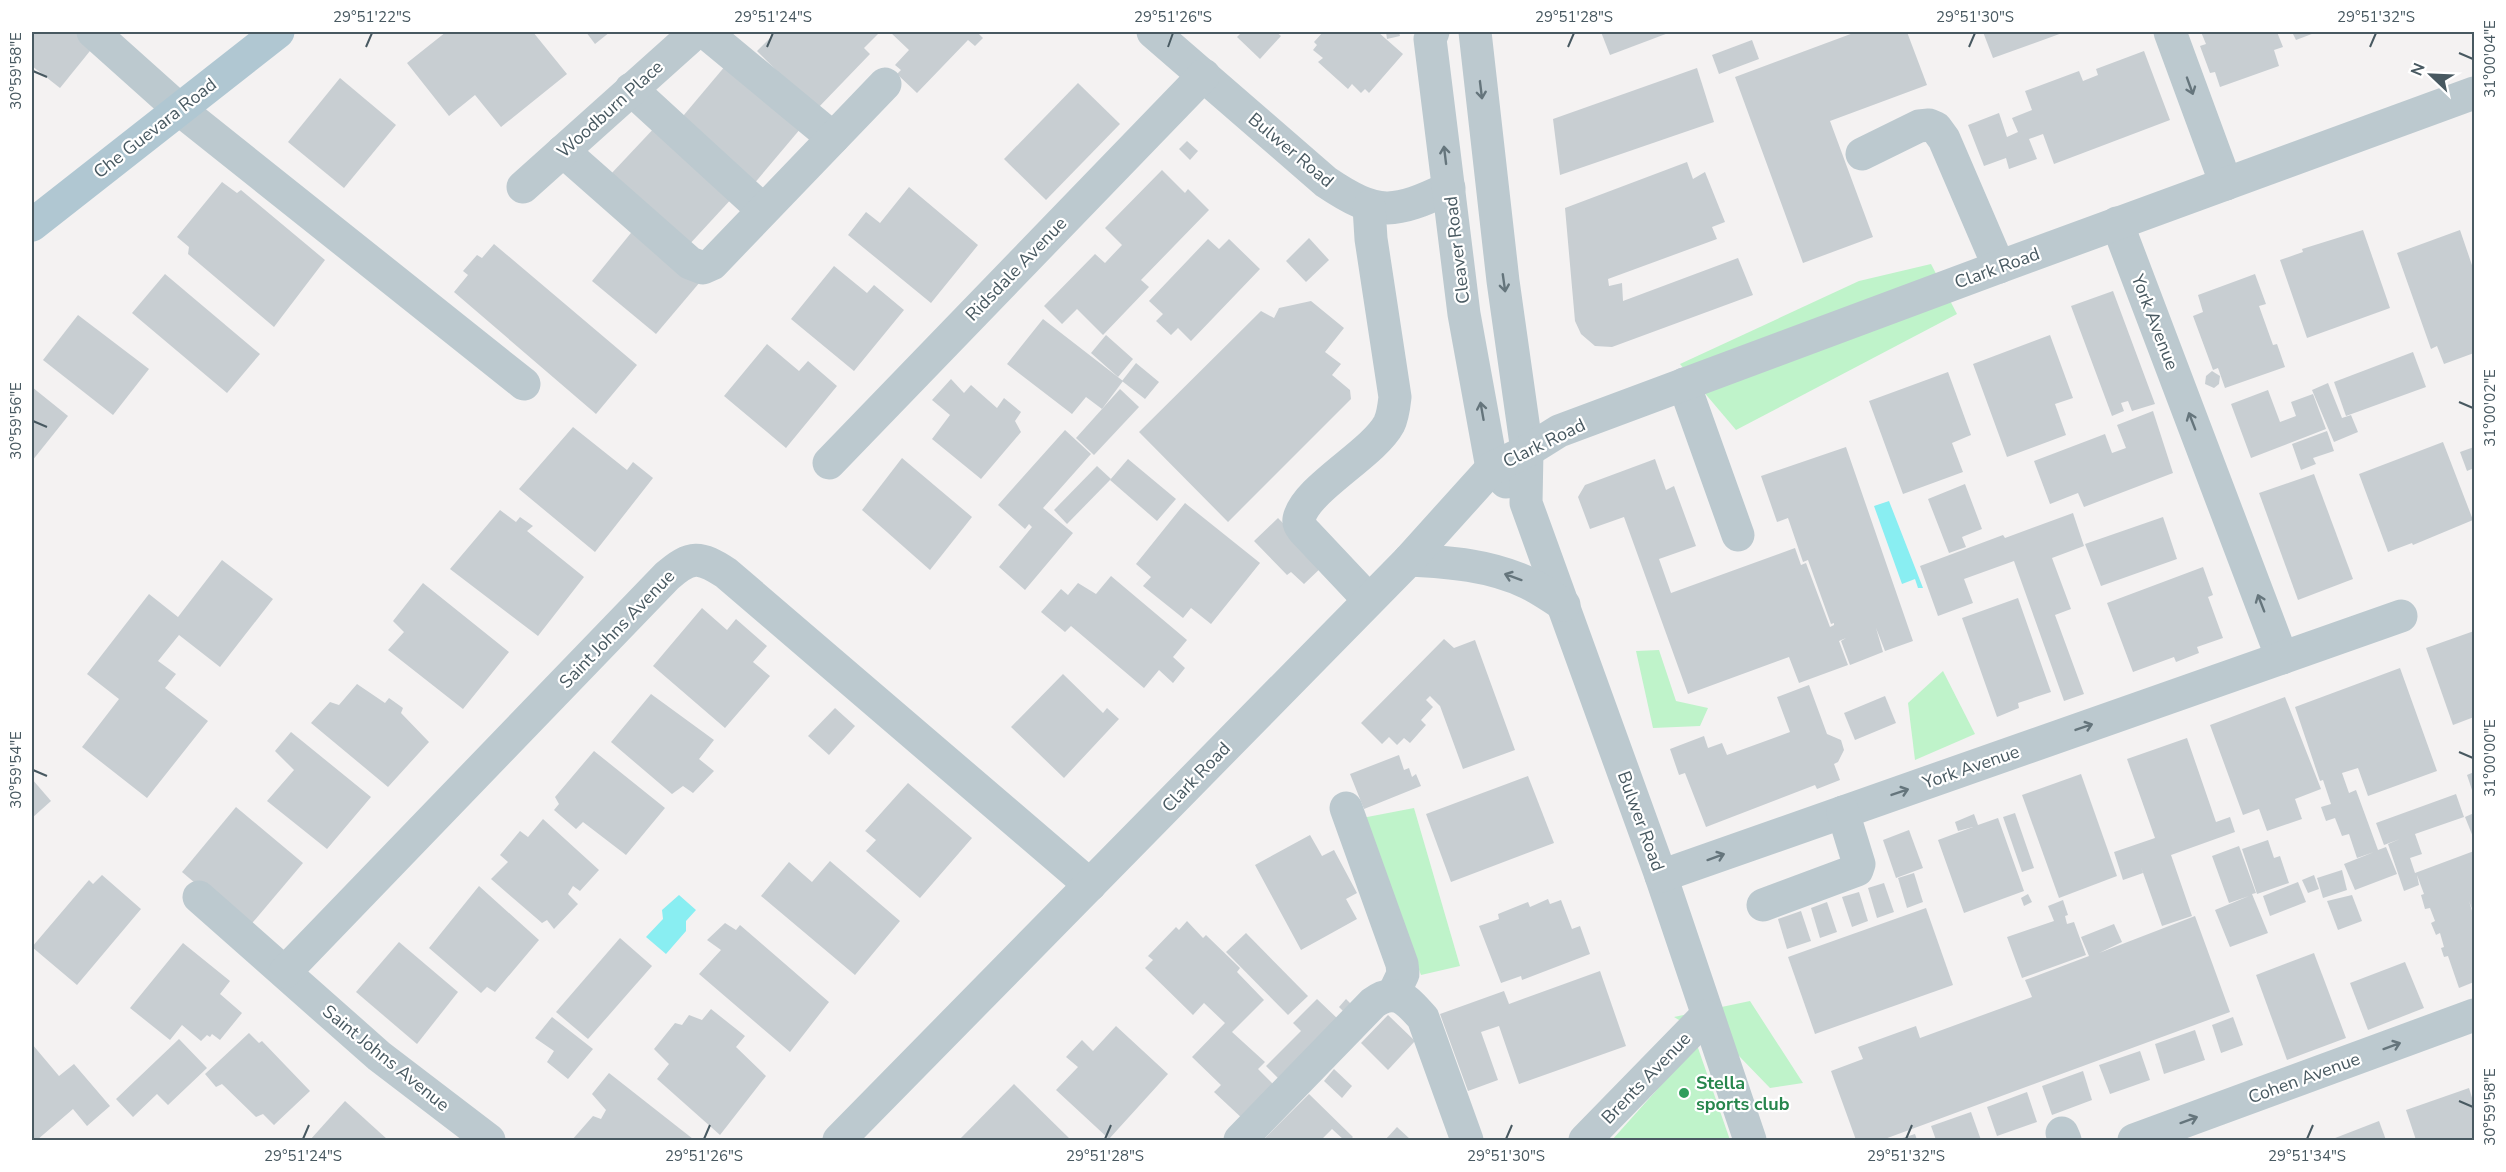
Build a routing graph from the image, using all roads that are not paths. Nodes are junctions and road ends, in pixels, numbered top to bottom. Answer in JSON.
{"nodes":[{"id":1,"x":93,"y":32,"type":"edge"},
{"id":2,"x":278,"y":32,"type":"edge"},
{"id":3,"x":696,"y":32,"type":"edge"},
{"id":4,"x":705,"y":32,"type":"edge"},
{"id":5,"x":1153,"y":32,"type":"edge"},
{"id":6,"x":1433,"y":32,"type":"edge"},
{"id":7,"x":1475,"y":32,"type":"edge"},
{"id":8,"x":2170,"y":32,"type":"edge"},
{"id":9,"x":1204,"y":75,"type":"junction"},
{"id":10,"x":885,"y":84,"type":"dead end"},
{"id":11,"x":631,"y":89,"type":"junction"},
{"id":12,"x":2475,"y":93,"type":"edge"},
{"id":13,"x":179,"y":109,"type":"junction"},
{"id":14,"x":833,"y":138,"type":"junction"},
{"id":15,"x":563,"y":151,"type":"junction"},
{"id":16,"x":1862,"y":154,"type":"dead end"},
{"id":17,"x":2226,"y":184,"type":"junction"},
{"id":18,"x":523,"y":187,"type":"dead end"},
{"id":19,"x":1449,"y":189,"type":"junction"},
{"id":20,"x":1369,"y":207,"type":"junction"},
{"id":21,"x":763,"y":210,"type":"junction"},
{"id":22,"x":2117,"y":223,"type":"junction"},
{"id":23,"x":32,"y":225,"type":"edge"},
{"id":24,"x":1999,"y":267,"type":"junction"},
{"id":25,"x":524,"y":384,"type":"dead end"},
{"id":26,"x":1684,"y":384,"type":"junction"},
{"id":27,"x":1527,"y":451,"type":"junction"},
{"id":28,"x":829,"y":463,"type":"dead end"},
{"id":29,"x":1492,"y":468,"type":"junction"},
{"id":30,"x":1526,"y":503,"type":"junction"},
{"id":31,"x":1738,"y":535,"type":"dead end"},
{"id":32,"x":1408,"y":560,"type":"junction"},
{"id":33,"x":1369,"y":600,"type":"junction"},
{"id":34,"x":1564,"y":604,"type":"junction"},
{"id":35,"x":2401,"y":616,"type":"dead end"},
{"id":36,"x":2282,"y":658,"type":"junction"},
{"id":37,"x":1346,"y":808,"type":"dead end"},
{"id":38,"x":1843,"y":812,"type":"junction"},
{"id":39,"x":1661,"y":876,"type":"junction"},
{"id":40,"x":1090,"y":885,"type":"junction"},
{"id":41,"x":199,"y":897,"type":"dead end"},
{"id":42,"x":1763,"y":905,"type":"dead end"},
{"id":43,"x":285,"y":972,"type":"junction"},
{"id":44,"x":1393,"y":995,"type":"junction"},
{"id":45,"x":2475,"y":1015,"type":"edge"},
{"id":46,"x":1706,"y":1016,"type":"junction"},
{"id":47,"x":489,"y":1140,"type":"edge"},
{"id":48,"x":839,"y":1140,"type":"edge"},
{"id":49,"x":1240,"y":1140,"type":"edge"},
{"id":50,"x":1467,"y":1140,"type":"edge"},
{"id":51,"x":1585,"y":1140,"type":"edge"},
{"id":52,"x":1750,"y":1140,"type":"edge"},
{"id":53,"x":2134,"y":1140,"type":"edge"}],
"edges":[{"from":1,"to":13,"type":"street"},
{"from":2,"to":13,"type":"main road","name":"Che Guevara Road"},
{"from":3,"to":11,"type":"street","name":"Woodburn Place"},
{"from":4,"to":14,"type":"street"},
{"from":5,"to":9,"type":"street","name":"Bulwer Road"},
{"from":19,"to":6,"type":"street","name":"Cleaver Road","one_way":true},
{"from":7,"to":27,"type":"street","one_way":true},
{"from":8,"to":17,"type":"street","one_way":true},
{"from":9,"to":20,"type":"street","name":"Bulwer Road"},
{"from":9,"to":28,"type":"street","name":"Ridsdale Avenue"},
{"from":10,"to":14,"type":"street"},
{"from":11,"to":15,"type":"street","name":"Woodburn Place"},
{"from":11,"to":21,"type":"street"},
{"from":12,"to":17,"type":"street","name":"Clark Road"},
{"from":13,"to":23,"type":"main road","name":"Che Guevara Road"},
{"from":13,"to":25,"type":"street"},
{"from":14,"to":21,"type":"street"},
{"from":15,"to":18,"type":"street","name":"Woodburn Place"},
{"from":15,"to":21,"type":"street"},
{"from":16,"to":24,"type":"street"},
{"from":17,"to":22,"type":"street","name":"Clark Road"},
{"from":19,"to":20,"type":"street","name":"Bulwer Road"},
{"from":29,"to":19,"type":"street","name":"Cleaver Road","one_way":true},
{"from":20,"to":33,"type":"street"},
{"from":22,"to":24,"type":"street","name":"Clark Road"},
{"from":36,"to":22,"type":"street","name":"York Avenue","one_way":true},
{"from":24,"to":26,"type":"street","name":"Clark Road"},
{"from":26,"to":27,"type":"street","name":"Clark Road"},
{"from":26,"to":31,"type":"street"},
{"from":27,"to":29,"type":"street","name":"Clark Road"},
{"from":27,"to":30,"type":"street","name":"Bulwer Road"},
{"from":29,"to":30,"type":"street","name":"Bulwer Road"},
{"from":29,"to":32,"type":"street","name":"Clark Road"},
{"from":30,"to":34,"type":"street","name":"Bulwer Road"},
{"from":32,"to":33,"type":"street","name":"Clark Road"},
{"from":34,"to":32,"type":"street","one_way":true},
{"from":33,"to":40,"type":"street","name":"Clark Road"},
{"from":34,"to":39,"type":"street","name":"Bulwer Road"},
{"from":35,"to":36,"type":"street","name":"York Avenue"},
{"from":38,"to":36,"type":"street","name":"York Avenue","one_way":true},
{"from":37,"to":44,"type":"street"},
{"from":39,"to":38,"type":"street","name":"York Avenue","one_way":true},
{"from":38,"to":42,"type":"street"},
{"from":39,"to":46,"type":"street","name":"Bulwer Road"},
{"from":40,"to":43,"type":"street","name":"Saint Johns Avenue"},
{"from":40,"to":48,"type":"street","name":"Clark Road"},
{"from":41,"to":43,"type":"street","name":"Saint Johns Avenue"},
{"from":43,"to":47,"type":"street","name":"Saint Johns Avenue"},
{"from":44,"to":49,"type":"street"},
{"from":44,"to":50,"type":"street"},
{"from":53,"to":45,"type":"street","name":"Cohen Avenue","one_way":true},
{"from":46,"to":51,"type":"street","name":"Brents Avenue"},
{"from":46,"to":52,"type":"street","name":"Bulwer Road"}]}
